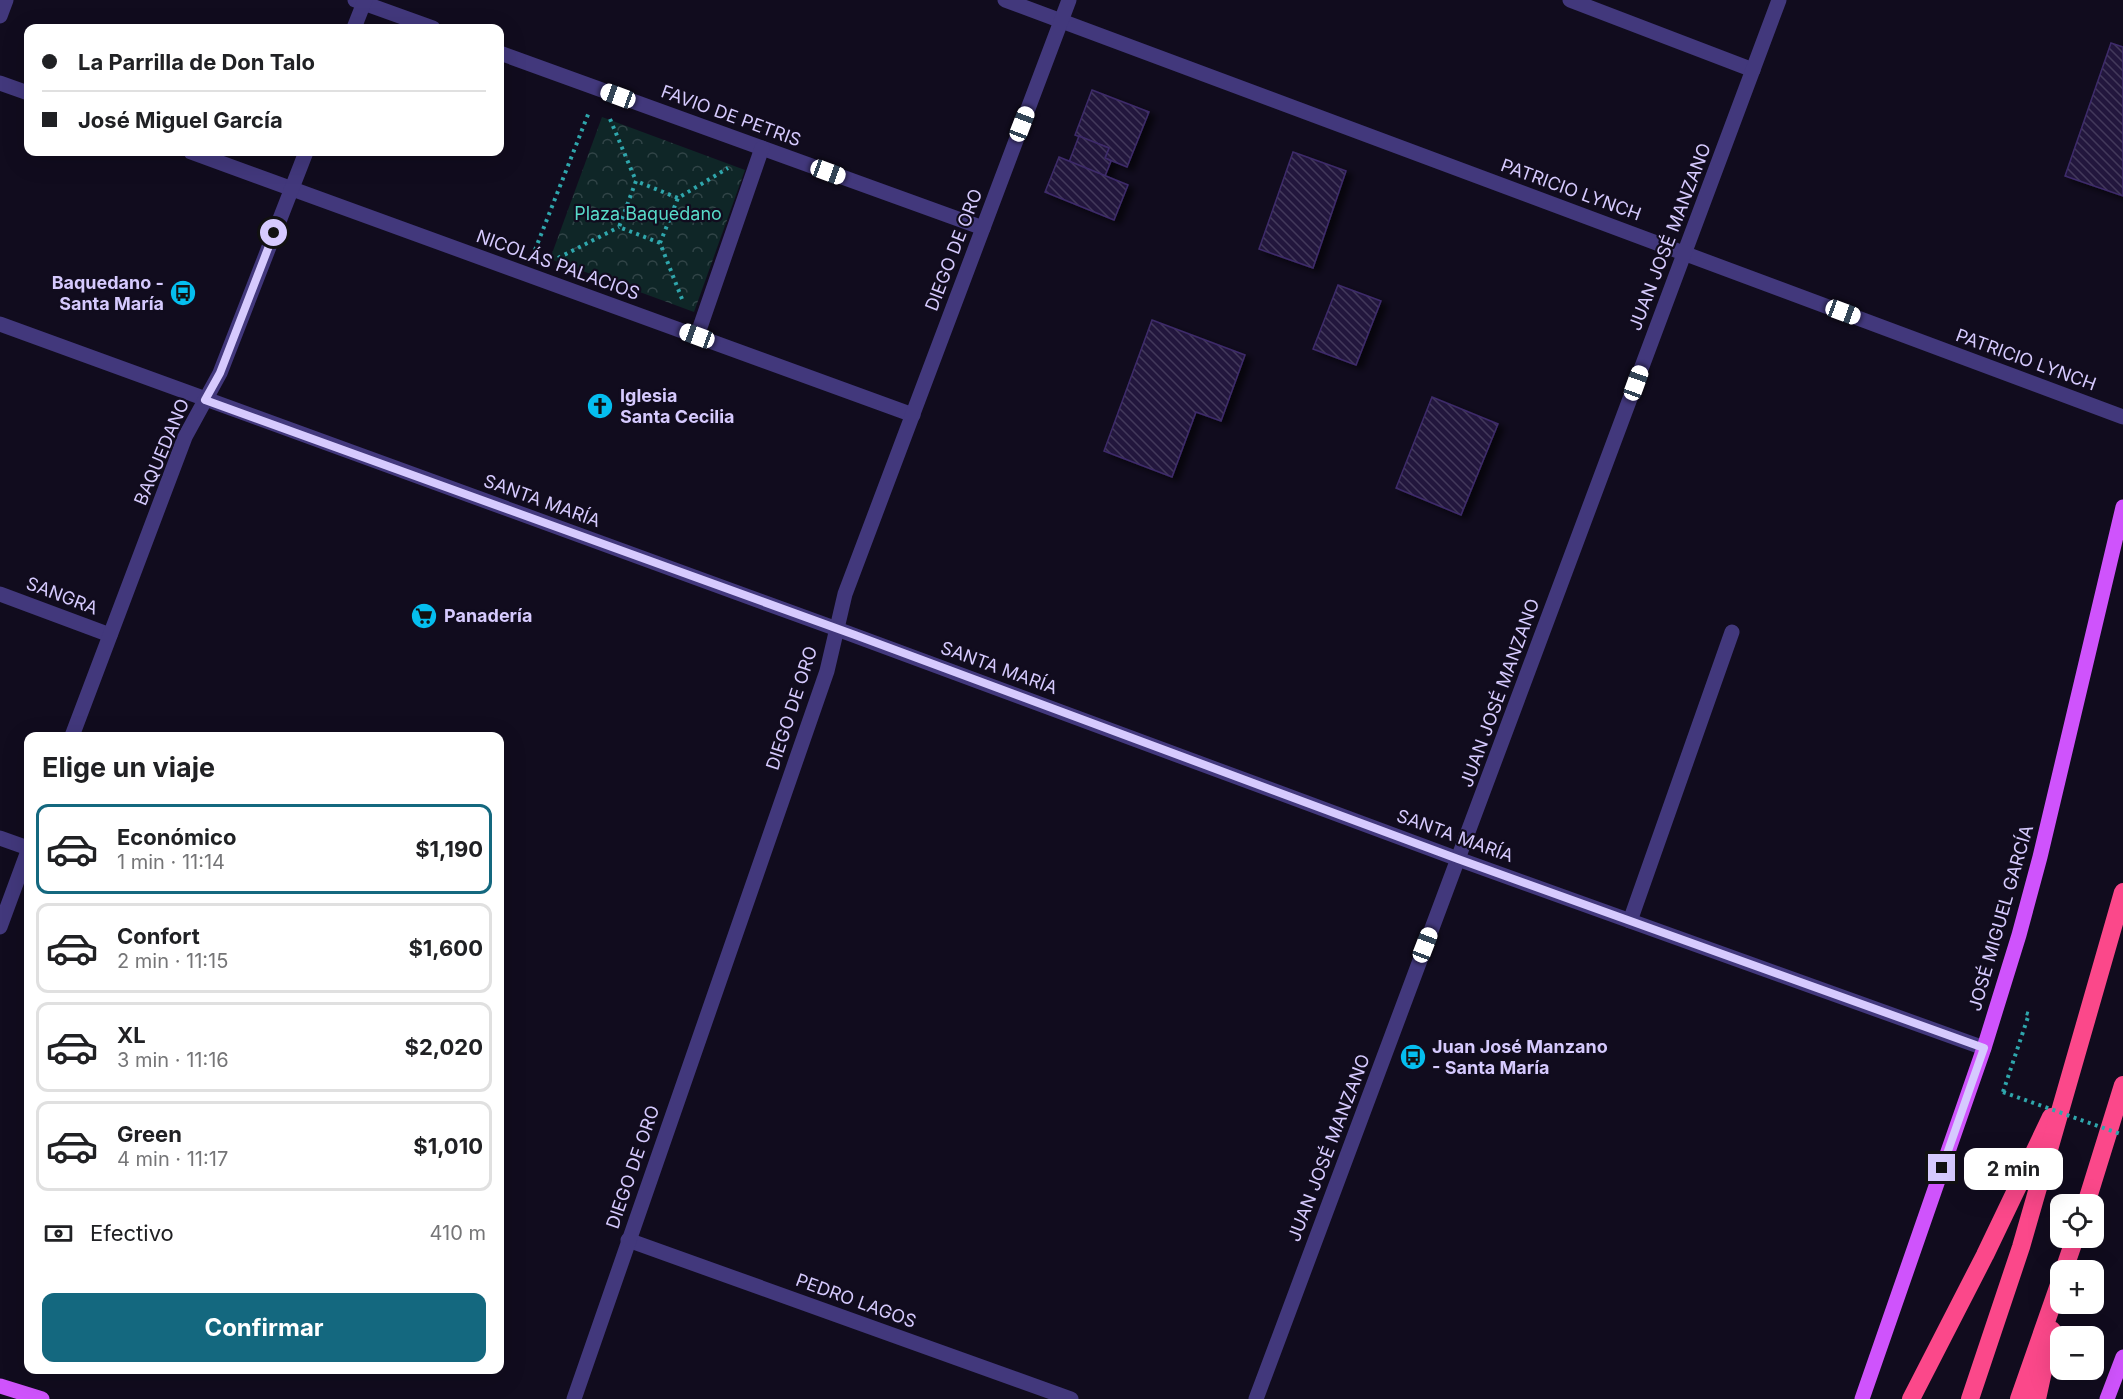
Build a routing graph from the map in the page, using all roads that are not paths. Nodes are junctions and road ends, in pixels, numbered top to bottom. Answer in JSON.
{"nodes":[{"id":1,"x":6,"y":0,"type":"edge"},
{"id":2,"x":1005,"y":0,"type":"edge"},
{"id":3,"x":1069,"y":0,"type":"edge"},
{"id":4,"x":1570,"y":0,"type":"edge"},
{"id":5,"x":1779,"y":0,"type":"edge"},
{"id":6,"x":361,"y":1,"type":"edge"},
{"id":7,"x":0,"y":16,"type":"edge"},
{"id":8,"x":1061,"y":20,"type":"junction"},
{"id":9,"x":355,"y":24,"type":"edge"},
{"id":10,"x":422,"y":24,"type":"edge"},
{"id":11,"x":504,"y":54,"type":"edge"},
{"id":12,"x":1753,"y":70,"type":"junction"},
{"id":13,"x":0,"y":83,"type":"edge"},
{"id":14,"x":24,"y":92,"type":"edge"},
{"id":15,"x":762,"y":148,"type":"junction"},
{"id":16,"x":201,"y":156,"type":"edge"},
{"id":17,"x":304,"y":156,"type":"edge"},
{"id":18,"x":292,"y":189,"type":"junction"},
{"id":19,"x":982,"y":228,"type":"junction"},
{"id":20,"x":1684,"y":253,"type":"junction"},
{"id":21,"x":0,"y":324,"type":"edge"},
{"id":22,"x":697,"y":336,"type":"junction"},
{"id":23,"x":205,"y":400,"type":"junction"},
{"id":24,"x":913,"y":415,"type":"junction"},
{"id":25,"x":2123,"y":417,"type":"edge"},
{"id":26,"x":2123,"y":507,"type":"edge"},
{"id":27,"x":0,"y":594,"type":"edge"},
{"id":28,"x":837,"y":629,"type":"junction"},
{"id":29,"x":1732,"y":632,"type":"dead end"},
{"id":30,"x":110,"y":635,"type":"junction"},
{"id":31,"x":74,"y":732,"type":"edge"},
{"id":32,"x":0,"y":838,"type":"edge"},
{"id":33,"x":24,"y":848,"type":"edge"},
{"id":34,"x":1458,"y":859,"type":"junction"},
{"id":35,"x":24,"y":861,"type":"edge"},
{"id":36,"x":2123,"y":892,"type":"edge"},
{"id":37,"x":1630,"y":921,"type":"junction"},
{"id":38,"x":0,"y":927,"type":"edge"},
{"id":39,"x":1984,"y":1048,"type":"junction"},
{"id":40,"x":2074,"y":1066,"type":"junction"},
{"id":41,"x":2123,"y":1085,"type":"edge"},
{"id":42,"x":2089,"y":1194,"type":"edge"},
{"id":43,"x":628,"y":1240,"type":"junction"},
{"id":44,"x":2050,"y":1310,"type":"edge"},
{"id":45,"x":2056,"y":1314,"type":"edge"},
{"id":46,"x":2123,"y":1357,"type":"edge"},
{"id":47,"x":0,"y":1386,"type":"edge"},
{"id":48,"x":42,"y":1399,"type":"edge"},
{"id":49,"x":574,"y":1399,"type":"edge"},
{"id":50,"x":1071,"y":1399,"type":"edge"},
{"id":51,"x":1256,"y":1399,"type":"edge"},
{"id":52,"x":1862,"y":1399,"type":"edge"},
{"id":53,"x":1911,"y":1399,"type":"edge"},
{"id":54,"x":1970,"y":1399,"type":"edge"},
{"id":55,"x":2019,"y":1399,"type":"edge"},
{"id":56,"x":2037,"y":1399,"type":"edge"},
{"id":57,"x":2107,"y":1399,"type":"edge"}],
"edges":[{"from":1,"to":7,"type":"street"},
{"from":2,"to":8,"type":"street","name":"PATRICIO LYNCH"},
{"from":3,"to":8,"type":"street","name":"DIEGO DE ORO"},
{"from":4,"to":12,"type":"street"},
{"from":5,"to":12,"type":"street","name":"JUAN JOSÉ MANZANO"},
{"from":6,"to":9,"type":"street"},
{"from":6,"to":10,"type":"street"},
{"from":8,"to":19,"type":"street","name":"DIEGO DE ORO"},
{"from":8,"to":20,"type":"street","name":"PATRICIO LYNCH"},
{"from":11,"to":15,"type":"street","name":"FAVIO DE PETRIS"},
{"from":12,"to":20,"type":"street","name":"JUAN JOSÉ MANZANO"},
{"from":13,"to":14,"type":"street"},
{"from":15,"to":19,"type":"street","name":"FAVIO DE PETRIS"},
{"from":15,"to":22,"type":"street"},
{"from":16,"to":18,"type":"street","name":"NICOLÁS PALACIOS"},
{"from":17,"to":18,"type":"street","name":"BAQUEDANO"},
{"from":18,"to":22,"type":"street","name":"NICOLÁS PALACIOS"},
{"from":18,"to":23,"type":"street","name":"BAQUEDANO"},
{"from":19,"to":24,"type":"street","name":"DIEGO DE ORO"},
{"from":20,"to":25,"type":"street","name":"PATRICIO LYNCH"},
{"from":20,"to":34,"type":"street","name":"JUAN JOSÉ MANZANO"},
{"from":21,"to":23,"type":"street","name":"SANTA MARÍA"},
{"from":22,"to":24,"type":"street","name":"NICOLÁS PALACIOS"},
{"from":23,"to":28,"type":"street","name":"SANTA MARÍA"},
{"from":23,"to":30,"type":"street","name":"BAQUEDANO"},
{"from":24,"to":28,"type":"street","name":"DIEGO DE ORO"},
{"from":26,"to":39,"type":"main road","name":"JOSÉ MIGUEL GARCÍA"},
{"from":27,"to":30,"type":"street","name":"SANGRA"},
{"from":28,"to":34,"type":"street","name":"SANTA MARÍA"},
{"from":28,"to":43,"type":"street","name":"DIEGO DE ORO"},
{"from":29,"to":37,"type":"street"},
{"from":30,"to":31,"type":"street","name":"BAQUEDANO"},
{"from":32,"to":33,"type":"street"},
{"from":34,"to":37,"type":"street","name":"SANTA MARÍA"},
{"from":34,"to":51,"type":"street","name":"JUAN JOSÉ MANZANO"},
{"from":35,"to":38,"type":"street"},
{"from":36,"to":40,"type":"highway"},
{"from":37,"to":39,"type":"street","name":"SANTA MARÍA"},
{"from":39,"to":52,"type":"main road","name":"JOSÉ MIGUEL GARCÍA"},
{"from":40,"to":53,"type":"highway"},
{"from":40,"to":54,"type":"highway"},
{"from":41,"to":42,"type":"highway"},
{"from":43,"to":49,"type":"street","name":"DIEGO DE ORO"},
{"from":43,"to":50,"type":"street","name":"PEDRO LAGOS"},
{"from":44,"to":55,"type":"highway"},
{"from":45,"to":56,"type":"highway"},
{"from":46,"to":57,"type":"main road"},
{"from":47,"to":48,"type":"main road"}]}
